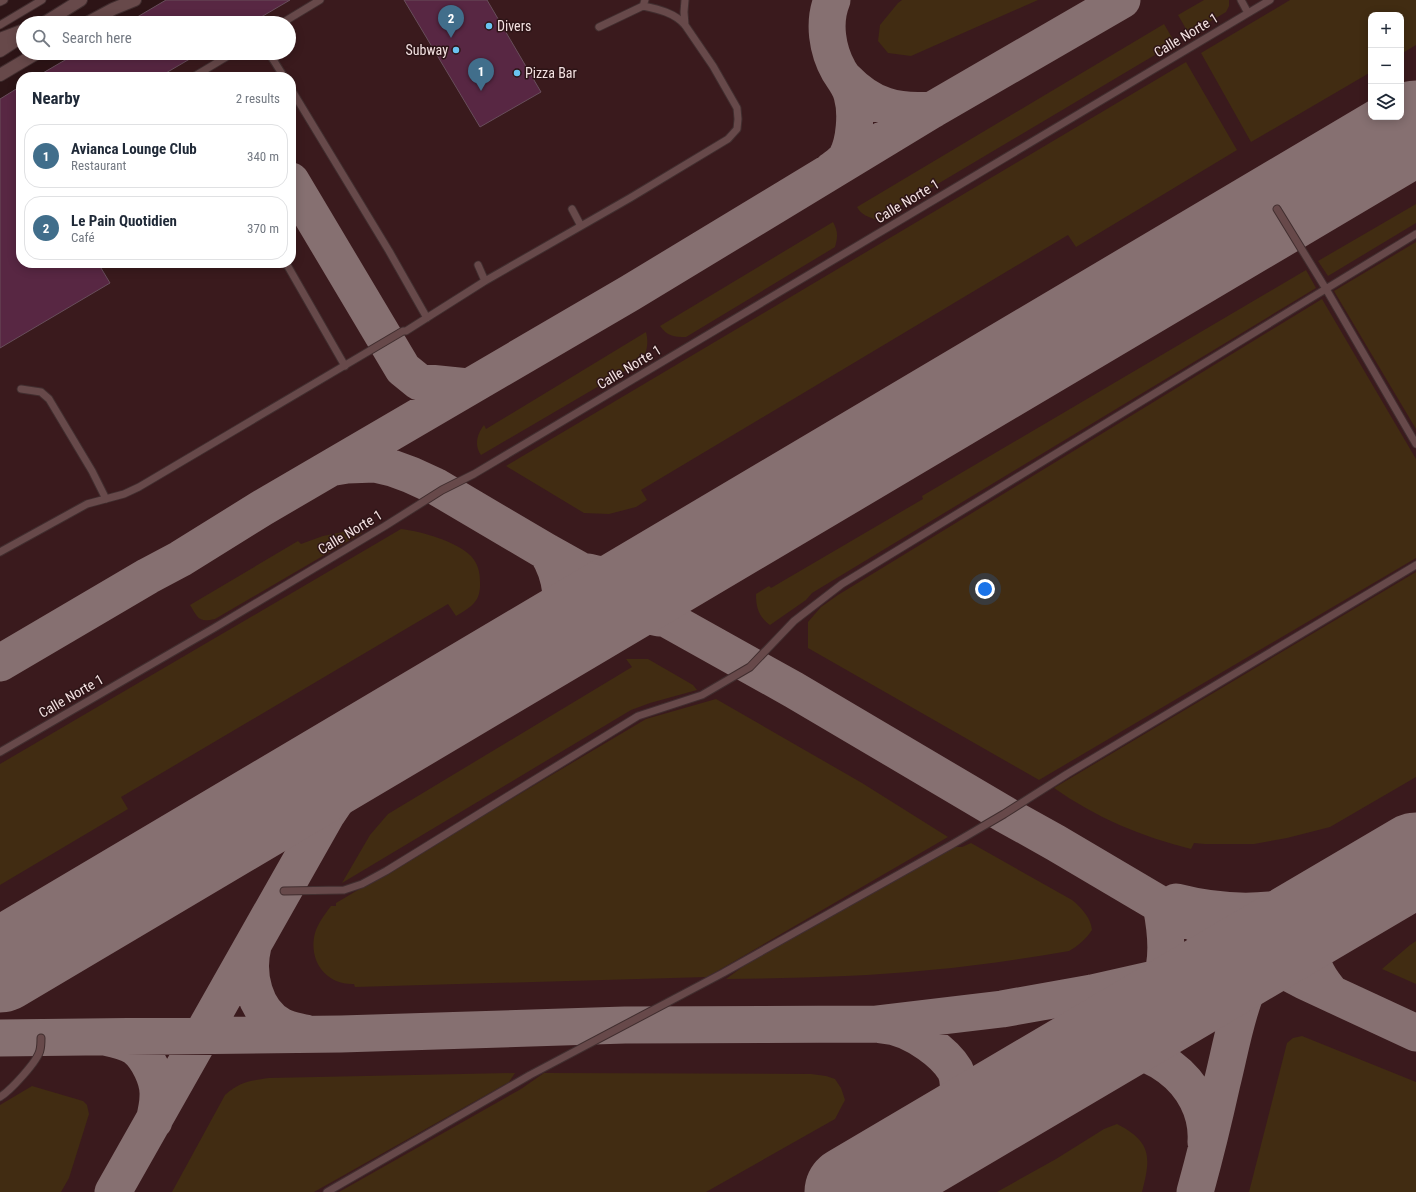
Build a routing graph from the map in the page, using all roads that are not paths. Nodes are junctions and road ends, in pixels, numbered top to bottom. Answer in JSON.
{"nodes":[{"id":1,"x":4,"y":0,"type":"edge"},
{"id":2,"x":42,"y":0,"type":"edge"},
{"id":3,"x":82,"y":0,"type":"edge"},
{"id":4,"x":135,"y":0,"type":"edge"},
{"id":5,"x":320,"y":0,"type":"edge"},
{"id":6,"x":685,"y":0,"type":"edge"},
{"id":7,"x":1241,"y":0,"type":"edge"},
{"id":8,"x":1270,"y":0,"type":"edge"},
{"id":9,"x":0,"y":2,"type":"edge"},
{"id":10,"x":644,"y":3,"type":"edge"},
{"id":11,"x":1248,"y":13,"type":"junction"},
{"id":12,"x":56,"y":16,"type":"edge"},
{"id":13,"x":100,"y":16,"type":"edge"},
{"id":14,"x":294,"y":16,"type":"edge"},
{"id":15,"x":0,"y":25,"type":"edge"},
{"id":16,"x":685,"y":25,"type":"junction"},
{"id":17,"x":599,"y":27,"type":"dead end"},
{"id":18,"x":16,"y":33,"type":"edge"},
{"id":19,"x":0,"y":39,"type":"edge"},
{"id":20,"x":16,"y":41,"type":"edge"},
{"id":21,"x":0,"y":51,"type":"edge"},
{"id":22,"x":25,"y":60,"type":"edge"},
{"id":23,"x":221,"y":60,"type":"edge"},
{"id":24,"x":273,"y":60,"type":"edge"},
{"id":25,"x":201,"y":72,"type":"edge"},
{"id":26,"x":281,"y":72,"type":"edge"},
{"id":27,"x":0,"y":75,"type":"edge"},
{"id":28,"x":296,"y":97,"type":"edge"},
{"id":29,"x":572,"y":208,"type":"dead end"},
{"id":30,"x":1277,"y":209,"type":"dead end"},
{"id":31,"x":580,"y":226,"type":"junction"},
{"id":32,"x":1416,"y":234,"type":"edge"},
{"id":33,"x":478,"y":265,"type":"dead end"},
{"id":34,"x":289,"y":268,"type":"edge"},
{"id":35,"x":485,"y":281,"type":"junction"},
{"id":36,"x":1326,"y":289,"type":"junction"},
{"id":37,"x":427,"y":318,"type":"junction"},
{"id":38,"x":345,"y":366,"type":"junction"},
{"id":39,"x":21,"y":389,"type":"dead end"},
{"id":40,"x":1416,"y":444,"type":"edge"},
{"id":41,"x":106,"y":498,"type":"junction"},
{"id":42,"x":0,"y":552,"type":"edge"},
{"id":43,"x":1416,"y":565,"type":"edge"},
{"id":44,"x":0,"y":752,"type":"edge"},
{"id":45,"x":284,"y":891,"type":"dead end"},
{"id":46,"x":41,"y":1038,"type":"dead end"},
{"id":47,"x":0,"y":1097,"type":"edge"},
{"id":48,"x":328,"y":1192,"type":"edge"}],
"edges":[{"from":1,"to":9,"type":"lane"},
{"from":2,"to":15,"type":"lane"},
{"from":3,"to":12,"type":"street"},
{"from":4,"to":13,"type":"street"},
{"from":5,"to":14,"type":"lane"},
{"from":6,"to":16,"type":"lane"},
{"from":7,"to":11,"type":"lane"},
{"from":8,"to":11,"type":"lane","name":"Calle Norte 1"},
{"from":10,"to":16,"type":"lane"},
{"from":10,"to":17,"type":"lane"},
{"from":11,"to":44,"type":"lane","name":"Calle Norte 1"},
{"from":16,"to":31,"type":"lane"},
{"from":18,"to":19,"type":"street"},
{"from":20,"to":21,"type":"street"},
{"from":22,"to":27,"type":"street"},
{"from":23,"to":25,"type":"lane"},
{"from":24,"to":26,"type":"lane"},
{"from":28,"to":37,"type":"lane"},
{"from":29,"to":31,"type":"lane"},
{"from":30,"to":36,"type":"lane"},
{"from":31,"to":35,"type":"lane"},
{"from":32,"to":36,"type":"lane"},
{"from":33,"to":35,"type":"lane"},
{"from":34,"to":38,"type":"lane"},
{"from":35,"to":37,"type":"lane"},
{"from":36,"to":40,"type":"lane"},
{"from":36,"to":45,"type":"lane"},
{"from":37,"to":38,"type":"lane"},
{"from":38,"to":41,"type":"lane"},
{"from":39,"to":41,"type":"lane"},
{"from":41,"to":42,"type":"lane"},
{"from":43,"to":48,"type":"lane"},
{"from":46,"to":47,"type":"lane"}]}
